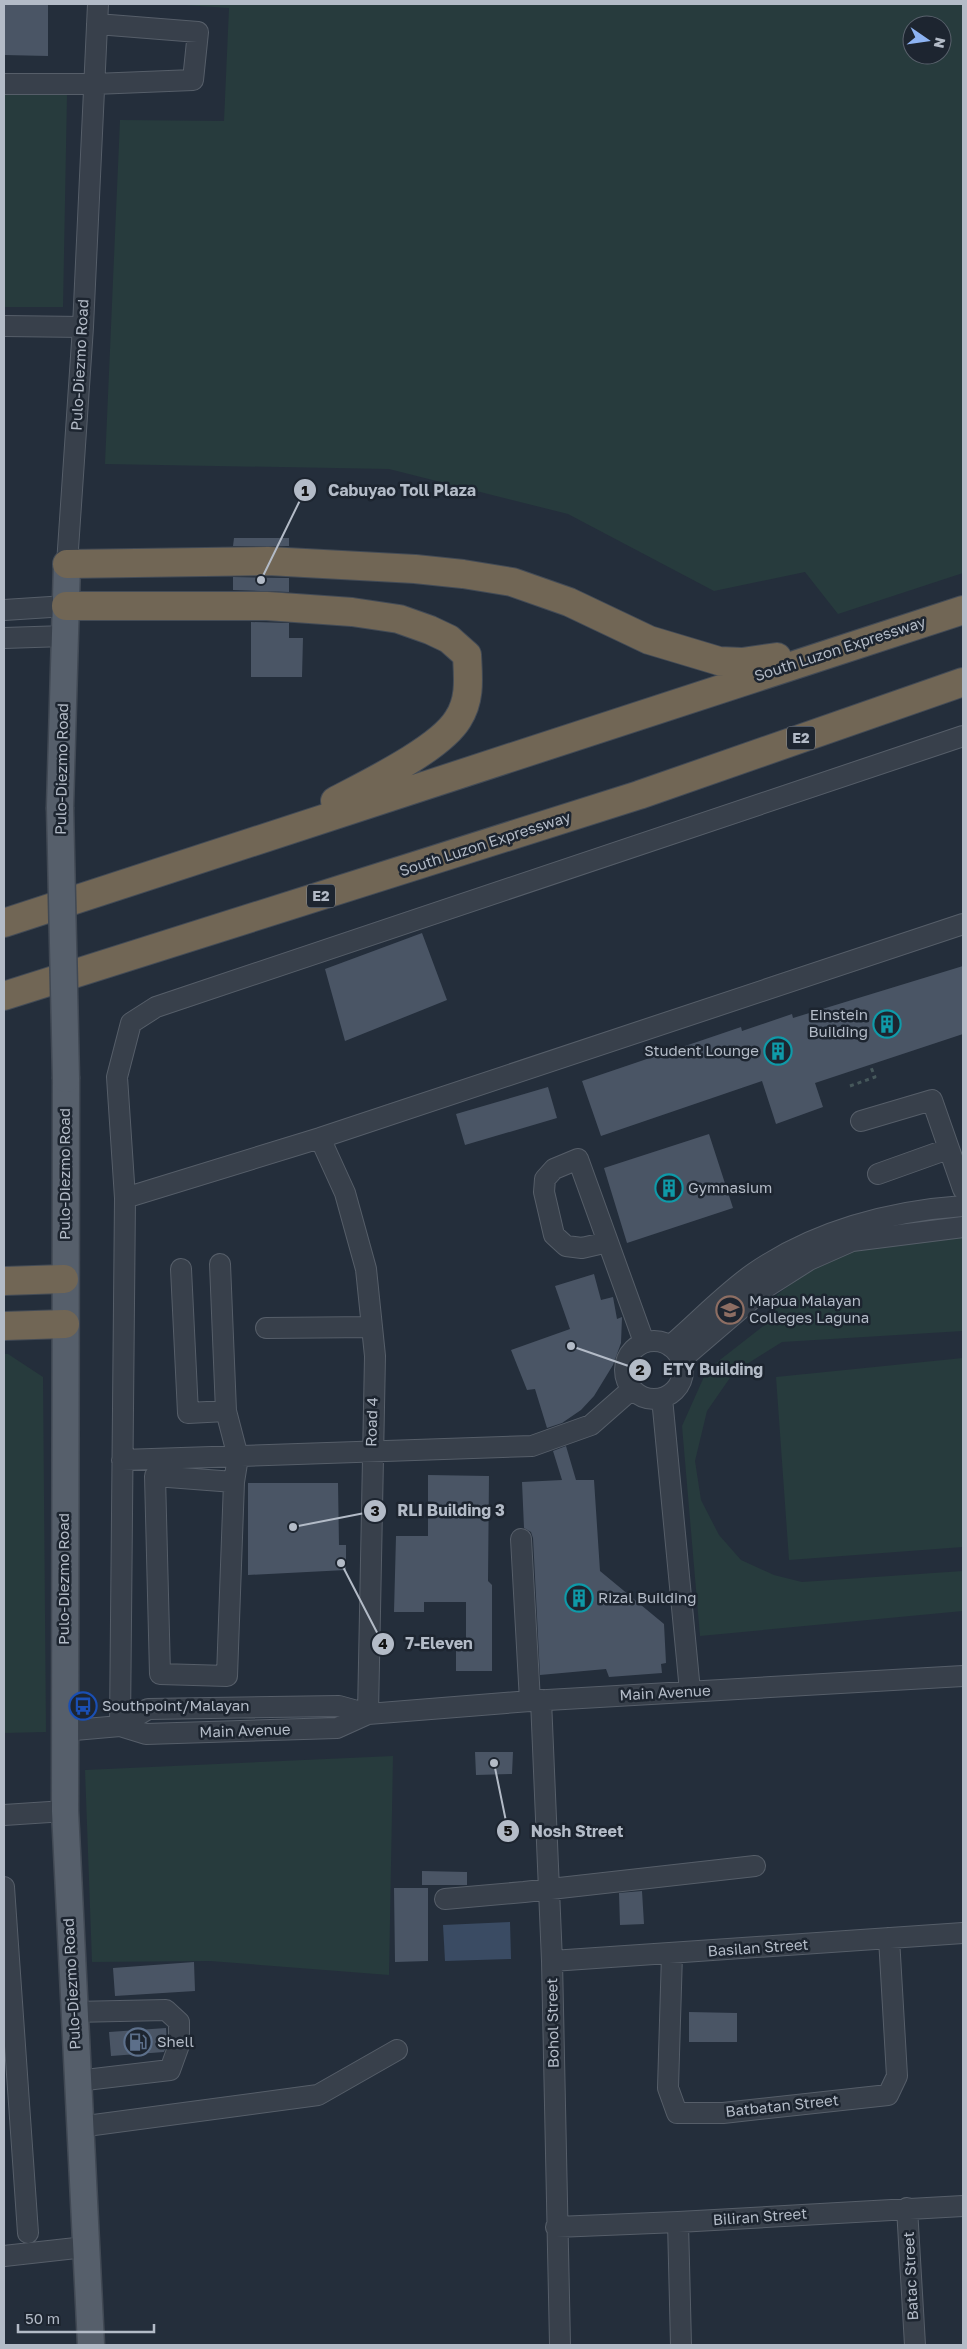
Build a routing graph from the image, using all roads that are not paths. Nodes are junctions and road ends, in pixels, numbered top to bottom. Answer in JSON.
{"nodes":[{"id":1,"x":98,"y":4,"type":"edge"},
{"id":2,"x":97,"y":24,"type":"junction"},
{"id":3,"x":4,"y":84,"type":"edge"},
{"id":4,"x":94,"y":84,"type":"junction"},
{"id":5,"x":4,"y":326,"type":"edge"},
{"id":6,"x":83,"y":327,"type":"junction"},
{"id":7,"x":67,"y":564,"type":"junction"},
{"id":8,"x":66,"y":606,"type":"junction"},
{"id":9,"x":4,"y":610,"type":"edge"},
{"id":10,"x":963,"y":610,"type":"edge"},
{"id":11,"x":65,"y":636,"type":"junction"},
{"id":12,"x":4,"y":638,"type":"edge"},
{"id":13,"x":843,"y":648,"type":"junction"},
{"id":14,"x":963,"y":682,"type":"edge"},
{"id":15,"x":963,"y":736,"type":"edge"},
{"id":16,"x":260,"y":839,"type":"junction"},
{"id":17,"x":4,"y":924,"type":"edge"},
{"id":18,"x":963,"y":924,"type":"edge"},
{"id":19,"x":4,"y":996,"type":"edge"},
{"id":20,"x":861,"y":1122,"type":"dead end"},
{"id":21,"x":320,"y":1138,"type":"junction"},
{"id":22,"x":948,"y":1149,"type":"junction"},
{"id":23,"x":878,"y":1174,"type":"dead end"},
{"id":24,"x":963,"y":1189,"type":"edge"},
{"id":25,"x":125,"y":1198,"type":"junction"},
{"id":26,"x":963,"y":1206,"type":"edge"},
{"id":27,"x":963,"y":1227,"type":"edge"},
{"id":28,"x":608,"y":1242,"type":"dead end"},
{"id":29,"x":220,"y":1264,"type":"dead end"},
{"id":30,"x":180,"y":1269,"type":"dead end"},
{"id":31,"x":64,"y":1278,"type":"junction"},
{"id":32,"x":4,"y":1281,"type":"edge"},
{"id":33,"x":65,"y":1324,"type":"junction"},
{"id":34,"x":4,"y":1326,"type":"edge"},
{"id":35,"x":372,"y":1327,"type":"junction"},
{"id":36,"x":266,"y":1328,"type":"dead end"},
{"id":37,"x":644,"y":1342,"type":"junction"},
{"id":38,"x":676,"y":1353,"type":"junction"},
{"id":39,"x":632,"y":1390,"type":"junction"},
{"id":40,"x":662,"y":1398,"type":"junction"},
{"id":41,"x":226,"y":1411,"type":"junction"},
{"id":42,"x":371,"y":1452,"type":"junction"},
{"id":43,"x":238,"y":1457,"type":"junction"},
{"id":44,"x":122,"y":1460,"type":"junction"},
{"id":45,"x":234,"y":1482,"type":"junction"},
{"id":46,"x":521,"y":1539,"type":"dead end"},
{"id":47,"x":963,"y":1676,"type":"edge"},
{"id":48,"x":690,"y":1691,"type":"junction"},
{"id":49,"x":535,"y":1701,"type":"junction"},
{"id":50,"x":368,"y":1714,"type":"junction"},
{"id":51,"x":120,"y":1726,"type":"junction"},
{"id":52,"x":63,"y":1731,"type":"junction"},
{"id":53,"x":65,"y":1811,"type":"junction"},
{"id":54,"x":4,"y":1815,"type":"edge"},
{"id":55,"x":754,"y":1866,"type":"dead end"},
{"id":56,"x":4,"y":1887,"type":"edge"},
{"id":57,"x":548,"y":1889,"type":"junction"},
{"id":58,"x":445,"y":1899,"type":"dead end"},
{"id":59,"x":963,"y":1933,"type":"edge"},
{"id":60,"x":888,"y":1938,"type":"junction"},
{"id":61,"x":672,"y":1954,"type":"junction"},
{"id":62,"x":552,"y":1961,"type":"junction"},
{"id":63,"x":73,"y":2012,"type":"junction"},
{"id":64,"x":397,"y":2050,"type":"dead end"},
{"id":65,"x":77,"y":2081,"type":"junction"},
{"id":66,"x":79,"y":2127,"type":"junction"},
{"id":67,"x":963,"y":2206,"type":"edge"},
{"id":68,"x":908,"y":2208,"type":"junction"},
{"id":69,"x":678,"y":2222,"type":"junction"},
{"id":70,"x":556,"y":2226,"type":"junction"},
{"id":71,"x":28,"y":2233,"type":"dead end"},
{"id":72,"x":85,"y":2247,"type":"junction"},
{"id":73,"x":4,"y":2256,"type":"edge"},
{"id":74,"x":91,"y":2345,"type":"edge"},
{"id":75,"x":560,"y":2345,"type":"edge"},
{"id":76,"x":681,"y":2345,"type":"edge"},
{"id":77,"x":914,"y":2345,"type":"edge"}],
"edges":[{"from":1,"to":2,"type":"street","name":"Pulo-Diezmo Road"},
{"from":2,"to":4,"type":"street","name":"Pulo-Diezmo Road"},
{"from":2,"to":4,"type":"street"},
{"from":3,"to":4,"type":"street"},
{"from":4,"to":6,"type":"street","name":"Pulo-Diezmo Road"},
{"from":5,"to":6,"type":"street"},
{"from":6,"to":7,"type":"street","name":"Pulo-Diezmo Road"},
{"from":7,"to":8,"type":"main road","name":"Pulo-Diezmo Road"},
{"from":7,"to":13,"type":"highway"},
{"from":8,"to":9,"type":"street"},
{"from":8,"to":11,"type":"main road","name":"Pulo-Diezmo Road"},
{"from":8,"to":16,"type":"highway"},
{"from":10,"to":13,"type":"highway","name":"South Luzon Expressway"},
{"from":11,"to":12,"type":"street"},
{"from":11,"to":31,"type":"main road","name":"Pulo-Diezmo Road","bridge":true},
{"from":13,"to":16,"type":"highway","name":"South Luzon Expressway"},
{"from":14,"to":19,"type":"highway","name":"South Luzon Expressway","number":"E2"},
{"from":15,"to":25,"type":"street"},
{"from":16,"to":17,"type":"highway","name":"South Luzon Expressway"},
{"from":18,"to":21,"type":"street"},
{"from":20,"to":22,"type":"street"},
{"from":21,"to":25,"type":"street"},
{"from":21,"to":35,"type":"street","name":"Road 4"},
{"from":22,"to":23,"type":"street"},
{"from":22,"to":24,"type":"street"},
{"from":25,"to":44,"type":"street"},
{"from":26,"to":38,"type":"street"},
{"from":27,"to":38,"type":"street"},
{"from":28,"to":37,"type":"street"},
{"from":29,"to":41,"type":"street"},
{"from":30,"to":41,"type":"street"},
{"from":31,"to":32,"type":"highway"},
{"from":31,"to":33,"type":"main road","name":"Pulo-Diezmo Road"},
{"from":33,"to":34,"type":"highway"},
{"from":33,"to":52,"type":"main road","name":"Pulo-Diezmo Road"},
{"from":35,"to":36,"type":"street"},
{"from":35,"to":42,"type":"street","name":"Road 4"},
{"from":37,"to":38,"type":"street"},
{"from":37,"to":39,"type":"street"},
{"from":38,"to":40,"type":"street"},
{"from":39,"to":40,"type":"street"},
{"from":39,"to":42,"type":"street"},
{"from":40,"to":48,"type":"street"},
{"from":41,"to":43,"type":"street"},
{"from":42,"to":43,"type":"street"},
{"from":42,"to":50,"type":"street","name":"Road 4"},
{"from":43,"to":44,"type":"street"},
{"from":43,"to":45,"type":"street"},
{"from":44,"to":51,"type":"street"},
{"from":45,"to":45,"type":"street"},
{"from":46,"to":49,"type":"street","name":"Bohol Street"},
{"from":47,"to":48,"type":"street","name":"Main Avenue"},
{"from":48,"to":49,"type":"street","name":"Main Avenue"},
{"from":49,"to":50,"type":"street","name":"Main Avenue"},
{"from":49,"to":57,"type":"street","name":"Bohol Street"},
{"from":50,"to":51,"type":"street","name":"Main Avenue"},
{"from":51,"to":52,"type":"street","name":"Main Avenue"},
{"from":52,"to":53,"type":"main road","name":"Pulo-Diezmo Road"},
{"from":53,"to":54,"type":"street"},
{"from":53,"to":63,"type":"main road","name":"Pulo-Diezmo Road"},
{"from":55,"to":57,"type":"street"},
{"from":56,"to":71,"type":"street"},
{"from":57,"to":58,"type":"street"},
{"from":57,"to":62,"type":"street","name":"Bohol Street"},
{"from":59,"to":60,"type":"street","name":"Basilan Street"},
{"from":60,"to":61,"type":"street","name":"Basilan Street"},
{"from":60,"to":61,"type":"street","name":"Batbatan Street"},
{"from":61,"to":62,"type":"street","name":"Basilan Street"},
{"from":62,"to":70,"type":"street","name":"Bohol Street"},
{"from":63,"to":65,"type":"main road","name":"Pulo-Diezmo Road"},
{"from":63,"to":65,"type":"street"},
{"from":64,"to":66,"type":"street"},
{"from":65,"to":66,"type":"main road","name":"Pulo-Diezmo Road"},
{"from":66,"to":72,"type":"main road","name":"Pulo-Diezmo Road"},
{"from":67,"to":68,"type":"street","name":"Biliran Street"},
{"from":68,"to":69,"type":"street","name":"Biliran Street"},
{"from":68,"to":77,"type":"street","name":"Batac Street"},
{"from":69,"to":70,"type":"street","name":"Biliran Street"},
{"from":69,"to":76,"type":"street"},
{"from":70,"to":75,"type":"street","name":"Bohol Street"},
{"from":72,"to":73,"type":"street"},
{"from":72,"to":74,"type":"main road","name":"Pulo-Diezmo Road"}]}
